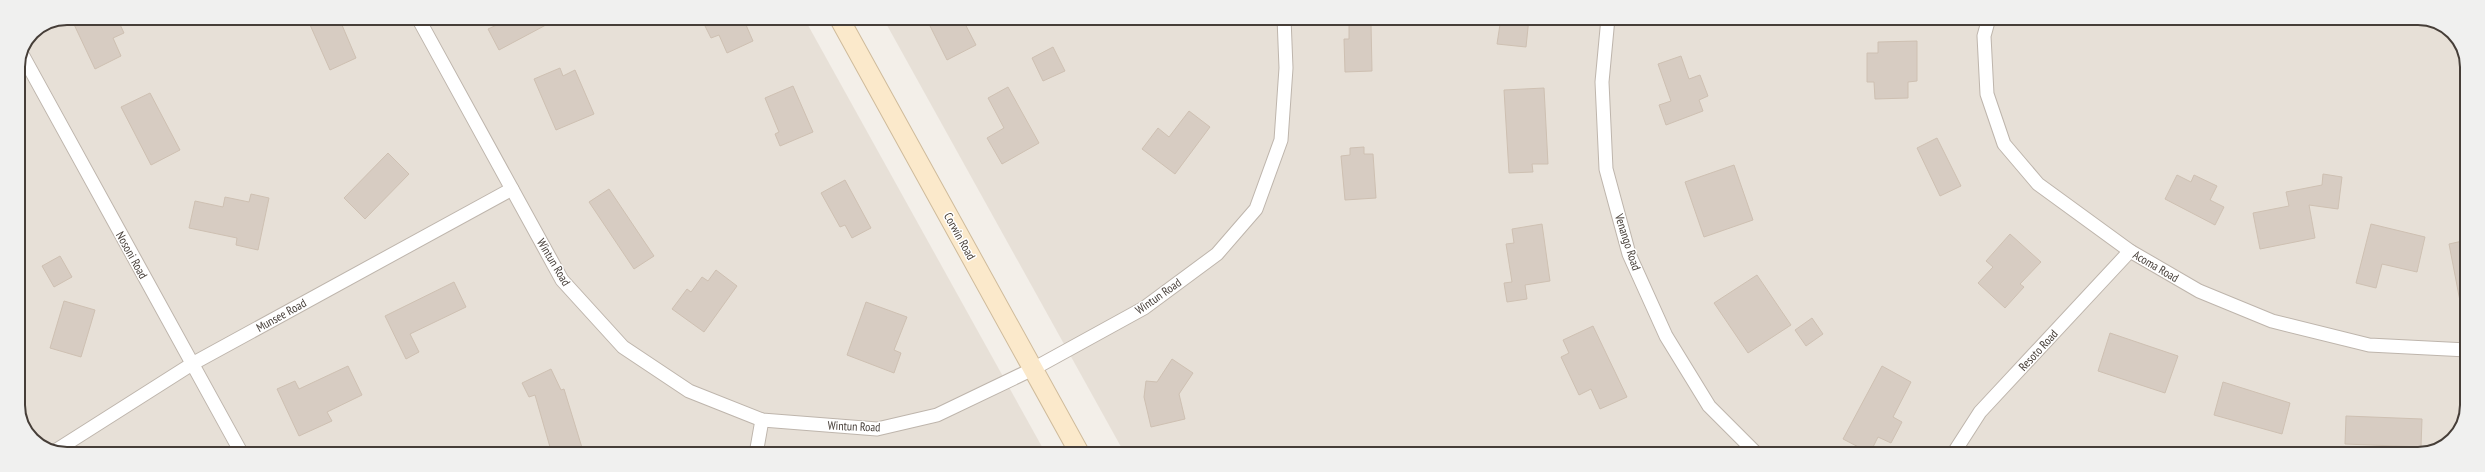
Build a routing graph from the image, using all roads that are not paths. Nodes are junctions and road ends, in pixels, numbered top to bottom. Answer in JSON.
{"nodes":[{"id":1,"x":422,"y":25,"type":"edge"},
{"id":2,"x":843,"y":25,"type":"edge"},
{"id":3,"x":1284,"y":25,"type":"edge"},
{"id":4,"x":1607,"y":25,"type":"edge"},
{"id":5,"x":1987,"y":25,"type":"edge"},
{"id":6,"x":26,"y":61,"type":"edge"},
{"id":7,"x":512,"y":190,"type":"junction"},
{"id":8,"x":2130,"y":251,"type":"junction"},
{"id":9,"x":2460,"y":350,"type":"edge"},
{"id":10,"x":192,"y":364,"type":"junction"},
{"id":11,"x":1033,"y":369,"type":"junction"},
{"id":12,"x":762,"y":420,"type":"junction"},
{"id":13,"x":61,"y":447,"type":"edge"},
{"id":14,"x":238,"y":447,"type":"edge"},
{"id":15,"x":757,"y":447,"type":"edge"},
{"id":16,"x":1076,"y":447,"type":"edge"},
{"id":17,"x":1750,"y":447,"type":"edge"},
{"id":18,"x":1958,"y":447,"type":"edge"}],
"edges":[{"from":1,"to":7,"type":"street","name":"Wintun Road"},
{"from":2,"to":11,"type":"main road","name":"Corwin Road"},
{"from":3,"to":11,"type":"street","name":"Wintun Road"},
{"from":4,"to":17,"type":"street","name":"Venango Road"},
{"from":5,"to":8,"type":"street","name":"Acoma Road"},
{"from":6,"to":10,"type":"street","name":"Nosoni Road"},
{"from":7,"to":10,"type":"street","name":"Munsee Road"},
{"from":7,"to":12,"type":"street","name":"Wintun Road"},
{"from":8,"to":9,"type":"street","name":"Acoma Road"},
{"from":8,"to":18,"type":"street","name":"Resoto Road"},
{"from":10,"to":13,"type":"street","name":"Munsee Road"},
{"from":10,"to":14,"type":"street","name":"Nosoni Road"},
{"from":11,"to":12,"type":"street","name":"Wintun Road"},
{"from":11,"to":16,"type":"main road","name":"Corwin Road"},
{"from":12,"to":15,"type":"street"}]}
